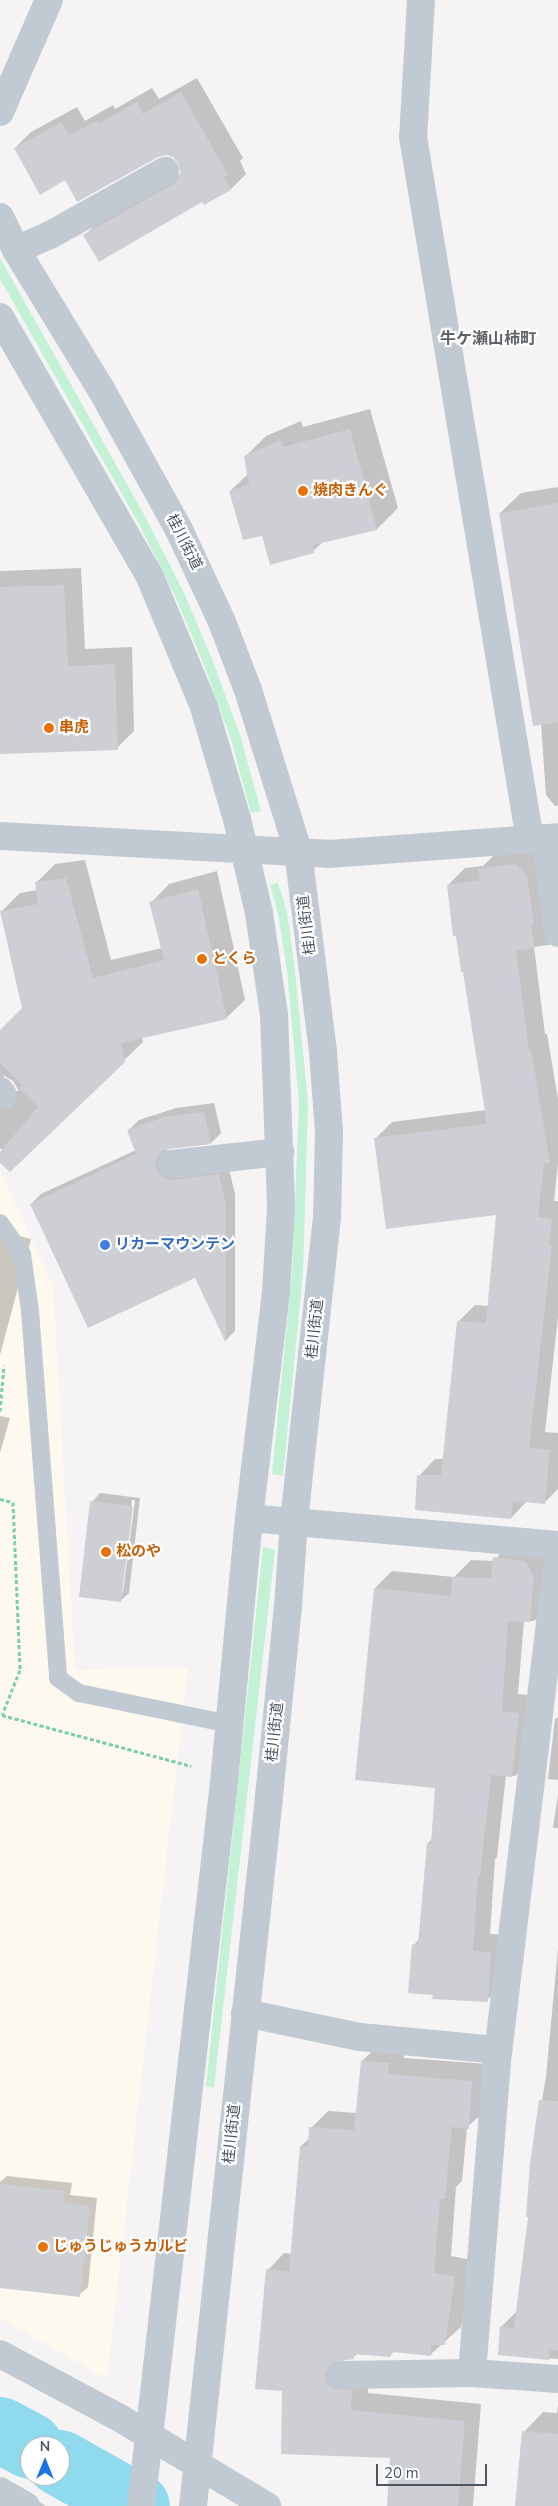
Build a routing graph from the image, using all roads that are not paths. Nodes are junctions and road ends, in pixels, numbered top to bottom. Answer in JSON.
{"nodes":[{"id":1,"x":49,"y":0,"type":"edge"},
{"id":2,"x":421,"y":0,"type":"edge"},
{"id":3,"x":0,"y":112,"type":"edge"},
{"id":4,"x":165,"y":171,"type":"dead end"},
{"id":5,"x":0,"y":217,"type":"edge"},
{"id":6,"x":16,"y":250,"type":"junction"},
{"id":7,"x":0,"y":317,"type":"edge"},
{"id":8,"x":0,"y":836,"type":"edge"},
{"id":9,"x":544,"y":838,"type":"edge"},
{"id":10,"x":244,"y":851,"type":"junction"},
{"id":11,"x":298,"y":851,"type":"junction"},
{"id":12,"x":558,"y":933,"type":"edge"},
{"id":13,"x":280,"y":1152,"type":"junction"},
{"id":14,"x":170,"y":1164,"type":"dead end"},
{"id":15,"x":0,"y":1224,"type":"edge"},
{"id":16,"x":249,"y":1518,"type":"junction"},
{"id":17,"x":294,"y":1521,"type":"junction"},
{"id":18,"x":558,"y":1545,"type":"edge"},
{"id":19,"x":558,"y":1557,"type":"edge"},
{"id":20,"x":230,"y":1724,"type":"junction"},
{"id":21,"x":245,"y":2013,"type":"junction"},
{"id":22,"x":498,"y":2050,"type":"junction"},
{"id":23,"x":0,"y":2354,"type":"edge"},
{"id":24,"x":472,"y":2372,"type":"junction"},
{"id":25,"x":341,"y":2375,"type":"dead end"},
{"id":26,"x":558,"y":2379,"type":"edge"},
{"id":27,"x":147,"y":2445,"type":"junction"},
{"id":28,"x":195,"y":2485,"type":"edge"},
{"id":29,"x":0,"y":2491,"type":"edge"},
{"id":30,"x":26,"y":2506,"type":"edge"},
{"id":31,"x":141,"y":2506,"type":"edge"},
{"id":32,"x":267,"y":2506,"type":"edge"}],
"edges":[{"from":1,"to":3,"type":"street"},
{"from":2,"to":9,"type":"street"},
{"from":4,"to":6,"type":"street"},
{"from":5,"to":6,"type":"street","name":"桂川街道"},
{"from":6,"to":11,"type":"street","name":"桂川街道"},
{"from":7,"to":10,"type":"street"},
{"from":8,"to":10,"type":"street"},
{"from":9,"to":11,"type":"street"},
{"from":9,"to":12,"type":"street"},
{"from":10,"to":11,"type":"street"},
{"from":10,"to":13,"type":"street"},
{"from":11,"to":17,"type":"street","name":"桂川街道"},
{"from":13,"to":14,"type":"street"},
{"from":13,"to":16,"type":"street"},
{"from":15,"to":20,"type":"lane"},
{"from":16,"to":17,"type":"street"},
{"from":16,"to":20,"type":"street"},
{"from":17,"to":18,"type":"street"},
{"from":17,"to":21,"type":"street","name":"桂川街道"},
{"from":19,"to":22,"type":"street"},
{"from":20,"to":27,"type":"street"},
{"from":21,"to":22,"type":"street"},
{"from":21,"to":28,"type":"street","name":"桂川街道"},
{"from":22,"to":24,"type":"street"},
{"from":23,"to":27,"type":"street"},
{"from":24,"to":25,"type":"street"},
{"from":24,"to":26,"type":"street"},
{"from":27,"to":28,"type":"street"},
{"from":27,"to":31,"type":"street"},
{"from":28,"to":32,"type":"street"},
{"from":29,"to":30,"type":"street"}]}
